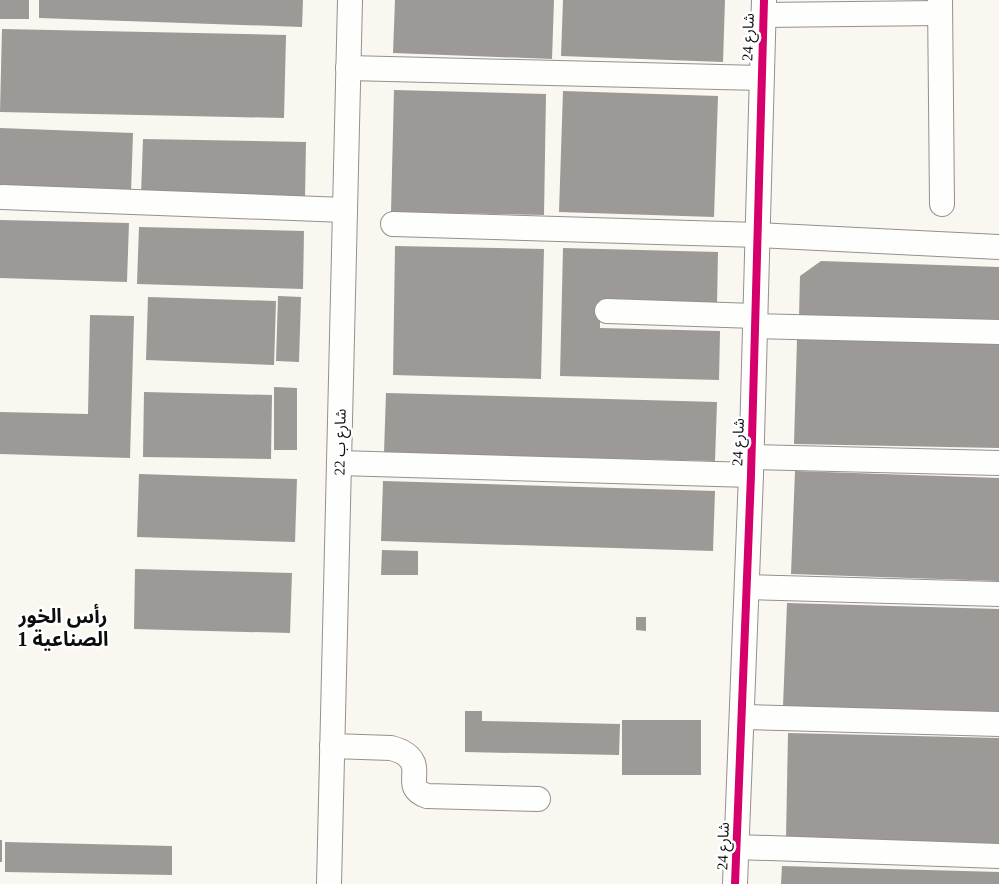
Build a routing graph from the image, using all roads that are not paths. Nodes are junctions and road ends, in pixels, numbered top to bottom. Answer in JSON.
{"nodes":[{"id":1,"x":350,"y":0,"type":"edge"},
{"id":2,"x":940,"y":6,"type":"edge"},
{"id":3,"x":763,"y":7,"type":"edge"},
{"id":4,"x":348,"y":68,"type":"junction"},
{"id":5,"x":761,"y":78,"type":"junction"},
{"id":6,"x":2,"y":197,"type":"dead end"},
{"id":7,"x":942,"y":204,"type":"dead end"},
{"id":8,"x":345,"y":210,"type":"junction"},
{"id":9,"x":393,"y":224,"type":"dead end"},
{"id":10,"x":758,"y":235,"type":"junction"},
{"id":11,"x":999,"y":247,"type":"edge"},
{"id":12,"x":607,"y":311,"type":"dead end"},
{"id":13,"x":755,"y":321,"type":"junction"},
{"id":14,"x":999,"y":332,"type":"edge"},
{"id":15,"x":339,"y":463,"type":"junction"},
{"id":16,"x":999,"y":464,"type":"edge"},
{"id":17,"x":751,"y":466,"type":"junction"},
{"id":18,"x":747,"y":587,"type":"junction"},
{"id":19,"x":999,"y":594,"type":"edge"},
{"id":20,"x":742,"y":717,"type":"junction"},
{"id":21,"x":999,"y":724,"type":"edge"},
{"id":22,"x":332,"y":746,"type":"junction"},
{"id":23,"x":538,"y":799,"type":"dead end"},
{"id":24,"x":737,"y":848,"type":"junction"},
{"id":25,"x":999,"y":856,"type":"edge"},
{"id":26,"x":329,"y":884,"type":"edge"},
{"id":27,"x":735,"y":884,"type":"edge"}],
"edges":[{"from":1,"to":4,"type":"street","name":"شارع ب 22"},
{"from":2,"to":3,"type":"street"},
{"from":2,"to":7,"type":"street"},
{"from":3,"to":5,"type":"street","name":"شارع 24"},
{"from":4,"to":5,"type":"street"},
{"from":4,"to":8,"type":"street","name":"شارع ب 22"},
{"from":5,"to":10,"type":"street","name":"شارع 24"},
{"from":6,"to":8,"type":"street"},
{"from":8,"to":15,"type":"street","name":"شارع ب 22"},
{"from":9,"to":10,"type":"street"},
{"from":10,"to":11,"type":"street"},
{"from":10,"to":13,"type":"street","name":"شارع 24"},
{"from":12,"to":13,"type":"street"},
{"from":13,"to":14,"type":"street"},
{"from":13,"to":17,"type":"street","name":"شارع 24"},
{"from":15,"to":17,"type":"street"},
{"from":15,"to":22,"type":"street","name":"شارع ب 22"},
{"from":16,"to":17,"type":"street"},
{"from":17,"to":18,"type":"street","name":"شارع 24"},
{"from":18,"to":19,"type":"street"},
{"from":18,"to":20,"type":"street","name":"شارع 24"},
{"from":20,"to":21,"type":"street"},
{"from":20,"to":24,"type":"street","name":"شارع 24"},
{"from":22,"to":23,"type":"street"},
{"from":22,"to":26,"type":"street","name":"شارع ب 22"},
{"from":24,"to":25,"type":"street"},
{"from":24,"to":27,"type":"street","name":"شارع 24"}]}
